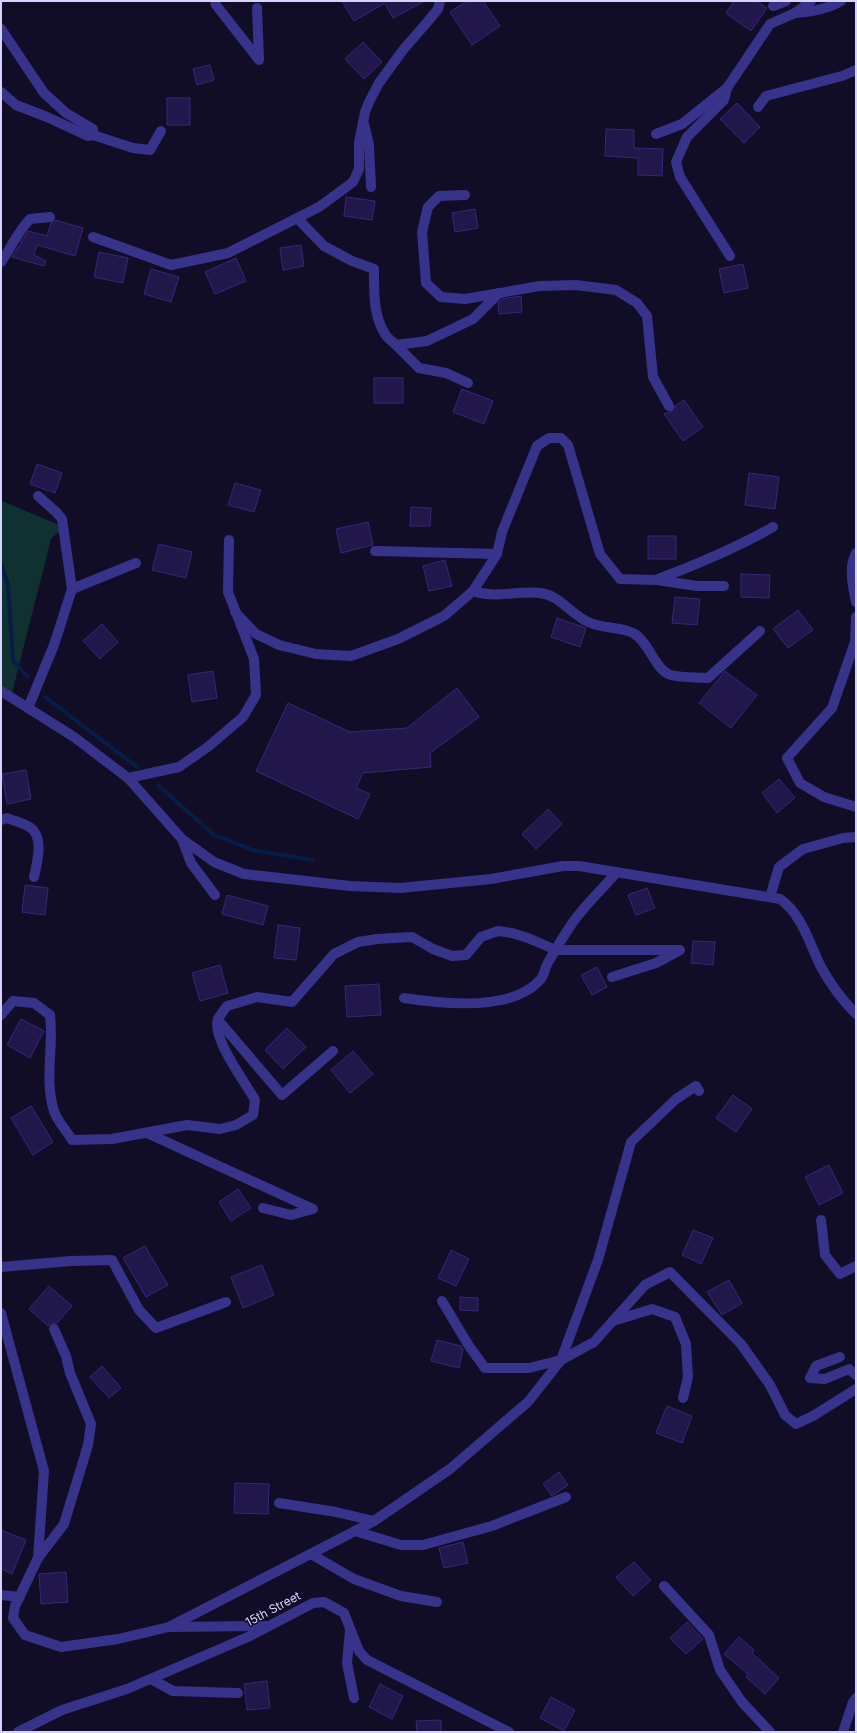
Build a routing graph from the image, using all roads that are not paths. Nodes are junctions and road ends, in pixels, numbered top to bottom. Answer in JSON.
{"nodes":[{"id":1,"x":215,"y":1,"type":"edge"},
{"id":2,"x":441,"y":1,"type":"edge"},
{"id":3,"x":786,"y":1,"type":"edge"},
{"id":4,"x":812,"y":1,"type":"edge"},
{"id":5,"x":841,"y":1,"type":"edge"},
{"id":6,"x":773,"y":6,"type":"dead end"},
{"id":7,"x":257,"y":8,"type":"dead end"},
{"id":8,"x":795,"y":13,"type":"junction"},
{"id":9,"x":1,"y":29,"type":"edge"},
{"id":10,"x":856,"y":70,"type":"edge"},
{"id":11,"x":727,"y":88,"type":"junction"},
{"id":12,"x":1,"y":92,"type":"edge"},
{"id":13,"x":758,"y":107,"type":"dead end"},
{"id":14,"x":363,"y":120,"type":"junction"},
{"id":15,"x":161,"y":131,"type":"dead end"},
{"id":16,"x":656,"y":134,"type":"dead end"},
{"id":17,"x":93,"y":135,"type":"junction"},
{"id":18,"x":371,"y":187,"type":"dead end"},
{"id":19,"x":466,"y":195,"type":"dead end"},
{"id":20,"x":50,"y":217,"type":"dead end"},
{"id":21,"x":298,"y":219,"type":"junction"},
{"id":22,"x":92,"y":237,"type":"dead end"},
{"id":23,"x":730,"y":256,"type":"dead end"},
{"id":24,"x":1,"y":262,"type":"edge"},
{"id":25,"x":499,"y":293,"type":"junction"},
{"id":26,"x":396,"y":344,"type":"junction"},
{"id":27,"x":468,"y":383,"type":"dead end"},
{"id":28,"x":669,"y":406,"type":"dead end"},
{"id":29,"x":38,"y":496,"type":"dead end"},
{"id":30,"x":773,"y":527,"type":"dead end"},
{"id":31,"x":229,"y":540,"type":"dead end"},
{"id":32,"x":375,"y":551,"type":"dead end"},
{"id":33,"x":496,"y":554,"type":"junction"},
{"id":34,"x":856,"y":554,"type":"edge"},
{"id":35,"x":136,"y":563,"type":"dead end"},
{"id":36,"x":656,"y":580,"type":"junction"},
{"id":37,"x":724,"y":586,"type":"dead end"},
{"id":38,"x":72,"y":589,"type":"junction"},
{"id":39,"x":473,"y":591,"type":"junction"},
{"id":40,"x":856,"y":602,"type":"edge"},
{"id":41,"x":235,"y":612,"type":"junction"},
{"id":42,"x":856,"y":617,"type":"edge"},
{"id":43,"x":760,"y":631,"type":"dead end"},
{"id":44,"x":1,"y":692,"type":"edge"},
{"id":45,"x":28,"y":708,"type":"junction"},
{"id":46,"x":128,"y":778,"type":"junction"},
{"id":47,"x":856,"y":807,"type":"edge"},
{"id":48,"x":1,"y":820,"type":"edge"},
{"id":49,"x":856,"y":837,"type":"edge"},
{"id":50,"x":182,"y":839,"type":"junction"},
{"id":51,"x":617,"y":872,"type":"junction"},
{"id":52,"x":34,"y":877,"type":"dead end"},
{"id":53,"x":215,"y":895,"type":"dead end"},
{"id":54,"x":770,"y":897,"type":"junction"},
{"id":55,"x":556,"y":950,"type":"junction"},
{"id":56,"x":612,"y":977,"type":"dead end"},
{"id":57,"x":404,"y":998,"type":"dead end"},
{"id":58,"x":856,"y":1014,"type":"edge"},
{"id":59,"x":1,"y":1015,"type":"edge"},
{"id":60,"x":218,"y":1020,"type":"junction"},
{"id":61,"x":333,"y":1051,"type":"dead end"},
{"id":62,"x":699,"y":1091,"type":"dead end"},
{"id":63,"x":147,"y":1133,"type":"junction"},
{"id":64,"x":263,"y":1208,"type":"dead end"},
{"id":65,"x":821,"y":1220,"type":"dead end"},
{"id":66,"x":856,"y":1266,"type":"edge"},
{"id":67,"x":1,"y":1267,"type":"edge"},
{"id":68,"x":442,"y":1301,"type":"dead end"},
{"id":69,"x":226,"y":1302,"type":"dead end"},
{"id":70,"x":1,"y":1313,"type":"edge"},
{"id":71,"x":613,"y":1321,"type":"junction"},
{"id":72,"x":54,"y":1329,"type":"dead end"},
{"id":73,"x":840,"y":1357,"type":"dead end"},
{"id":74,"x":561,"y":1360,"type":"junction"},
{"id":75,"x":856,"y":1375,"type":"edge"},
{"id":76,"x":856,"y":1389,"type":"edge"},
{"id":77,"x":683,"y":1398,"type":"dead end"},
{"id":78,"x":566,"y":1497,"type":"dead end"},
{"id":79,"x":279,"y":1503,"type":"dead end"},
{"id":80,"x":374,"y":1521,"type":"junction"},
{"id":81,"x":355,"y":1531,"type":"junction"},
{"id":82,"x":311,"y":1554,"type":"junction"},
{"id":83,"x":38,"y":1558,"type":"junction"},
{"id":84,"x":664,"y":1586,"type":"dead end"},
{"id":85,"x":1,"y":1595,"type":"edge"},
{"id":86,"x":20,"y":1596,"type":"junction"},
{"id":87,"x":437,"y":1602,"type":"dead end"},
{"id":88,"x":271,"y":1626,"type":"junction"},
{"id":89,"x":169,"y":1627,"type":"junction"},
{"id":90,"x":350,"y":1629,"type":"junction"},
{"id":91,"x":151,"y":1679,"type":"junction"},
{"id":92,"x":238,"y":1693,"type":"dead end"},
{"id":93,"x":354,"y":1698,"type":"dead end"},
{"id":94,"x":856,"y":1698,"type":"edge"},
{"id":95,"x":18,"y":1732,"type":"edge"},
{"id":96,"x":509,"y":1732,"type":"edge"},
{"id":97,"x":770,"y":1732,"type":"edge"},
{"id":98,"x":842,"y":1732,"type":"edge"}],
"edges":[{"from":1,"to":7,"type":"street"},
{"from":2,"to":14,"type":"street"},
{"from":3,"to":6,"type":"street"},
{"from":4,"to":8,"type":"street"},
{"from":5,"to":8,"type":"street"},
{"from":8,"to":11,"type":"street"},
{"from":9,"to":17,"type":"street"},
{"from":10,"to":13,"type":"street"},
{"from":11,"to":16,"type":"street"},
{"from":11,"to":23,"type":"street"},
{"from":12,"to":17,"type":"street"},
{"from":14,"to":18,"type":"street"},
{"from":14,"to":21,"type":"street"},
{"from":15,"to":17,"type":"street"},
{"from":19,"to":25,"type":"street"},
{"from":20,"to":24,"type":"street"},
{"from":21,"to":22,"type":"street"},
{"from":21,"to":26,"type":"street"},
{"from":25,"to":26,"type":"street"},
{"from":25,"to":28,"type":"street"},
{"from":26,"to":27,"type":"street"},
{"from":29,"to":38,"type":"street"},
{"from":30,"to":36,"type":"street"},
{"from":31,"to":41,"type":"street"},
{"from":32,"to":33,"type":"street"},
{"from":33,"to":36,"type":"street"},
{"from":33,"to":39,"type":"street"},
{"from":34,"to":40,"type":"street"},
{"from":35,"to":38,"type":"street"},
{"from":36,"to":37,"type":"street"},
{"from":38,"to":45,"type":"street"},
{"from":39,"to":41,"type":"street"},
{"from":39,"to":43,"type":"street"},
{"from":41,"to":46,"type":"street"},
{"from":42,"to":47,"type":"street"},
{"from":44,"to":45,"type":"street"},
{"from":45,"to":46,"type":"street"},
{"from":46,"to":50,"type":"street"},
{"from":48,"to":52,"type":"street"},
{"from":49,"to":54,"type":"street"},
{"from":50,"to":51,"type":"street"},
{"from":50,"to":53,"type":"street"},
{"from":51,"to":54,"type":"street"},
{"from":51,"to":55,"type":"street"},
{"from":54,"to":58,"type":"street"},
{"from":55,"to":56,"type":"street"},
{"from":55,"to":57,"type":"street"},
{"from":55,"to":60,"type":"street"},
{"from":59,"to":63,"type":"street"},
{"from":60,"to":61,"type":"street"},
{"from":60,"to":63,"type":"street"},
{"from":62,"to":74,"type":"street"},
{"from":63,"to":64,"type":"street"},
{"from":65,"to":66,"type":"street"},
{"from":67,"to":69,"type":"street"},
{"from":68,"to":74,"type":"street"},
{"from":70,"to":83,"type":"street"},
{"from":71,"to":74,"type":"street"},
{"from":71,"to":76,"type":"street"},
{"from":71,"to":77,"type":"street"},
{"from":72,"to":83,"type":"street"},
{"from":73,"to":75,"type":"street"},
{"from":74,"to":80,"type":"street"},
{"from":78,"to":81,"type":"street"},
{"from":79,"to":80,"type":"street"},
{"from":80,"to":81,"type":"street"},
{"from":81,"to":82,"type":"street"},
{"from":82,"to":87,"type":"street"},
{"from":82,"to":89,"type":"street"},
{"from":83,"to":86,"type":"street"},
{"from":84,"to":97,"type":"street"},
{"from":85,"to":86,"type":"street"},
{"from":86,"to":89,"type":"street"},
{"from":88,"to":89,"type":"street"},
{"from":88,"to":90,"type":"street","name":"15th Street"},
{"from":88,"to":91,"type":"street","name":"15th Street"},
{"from":90,"to":93,"type":"street"},
{"from":90,"to":96,"type":"street","name":"15th Street"},
{"from":91,"to":92,"type":"street"},
{"from":91,"to":95,"type":"street","name":"15th Street"},
{"from":94,"to":98,"type":"street"}]}
